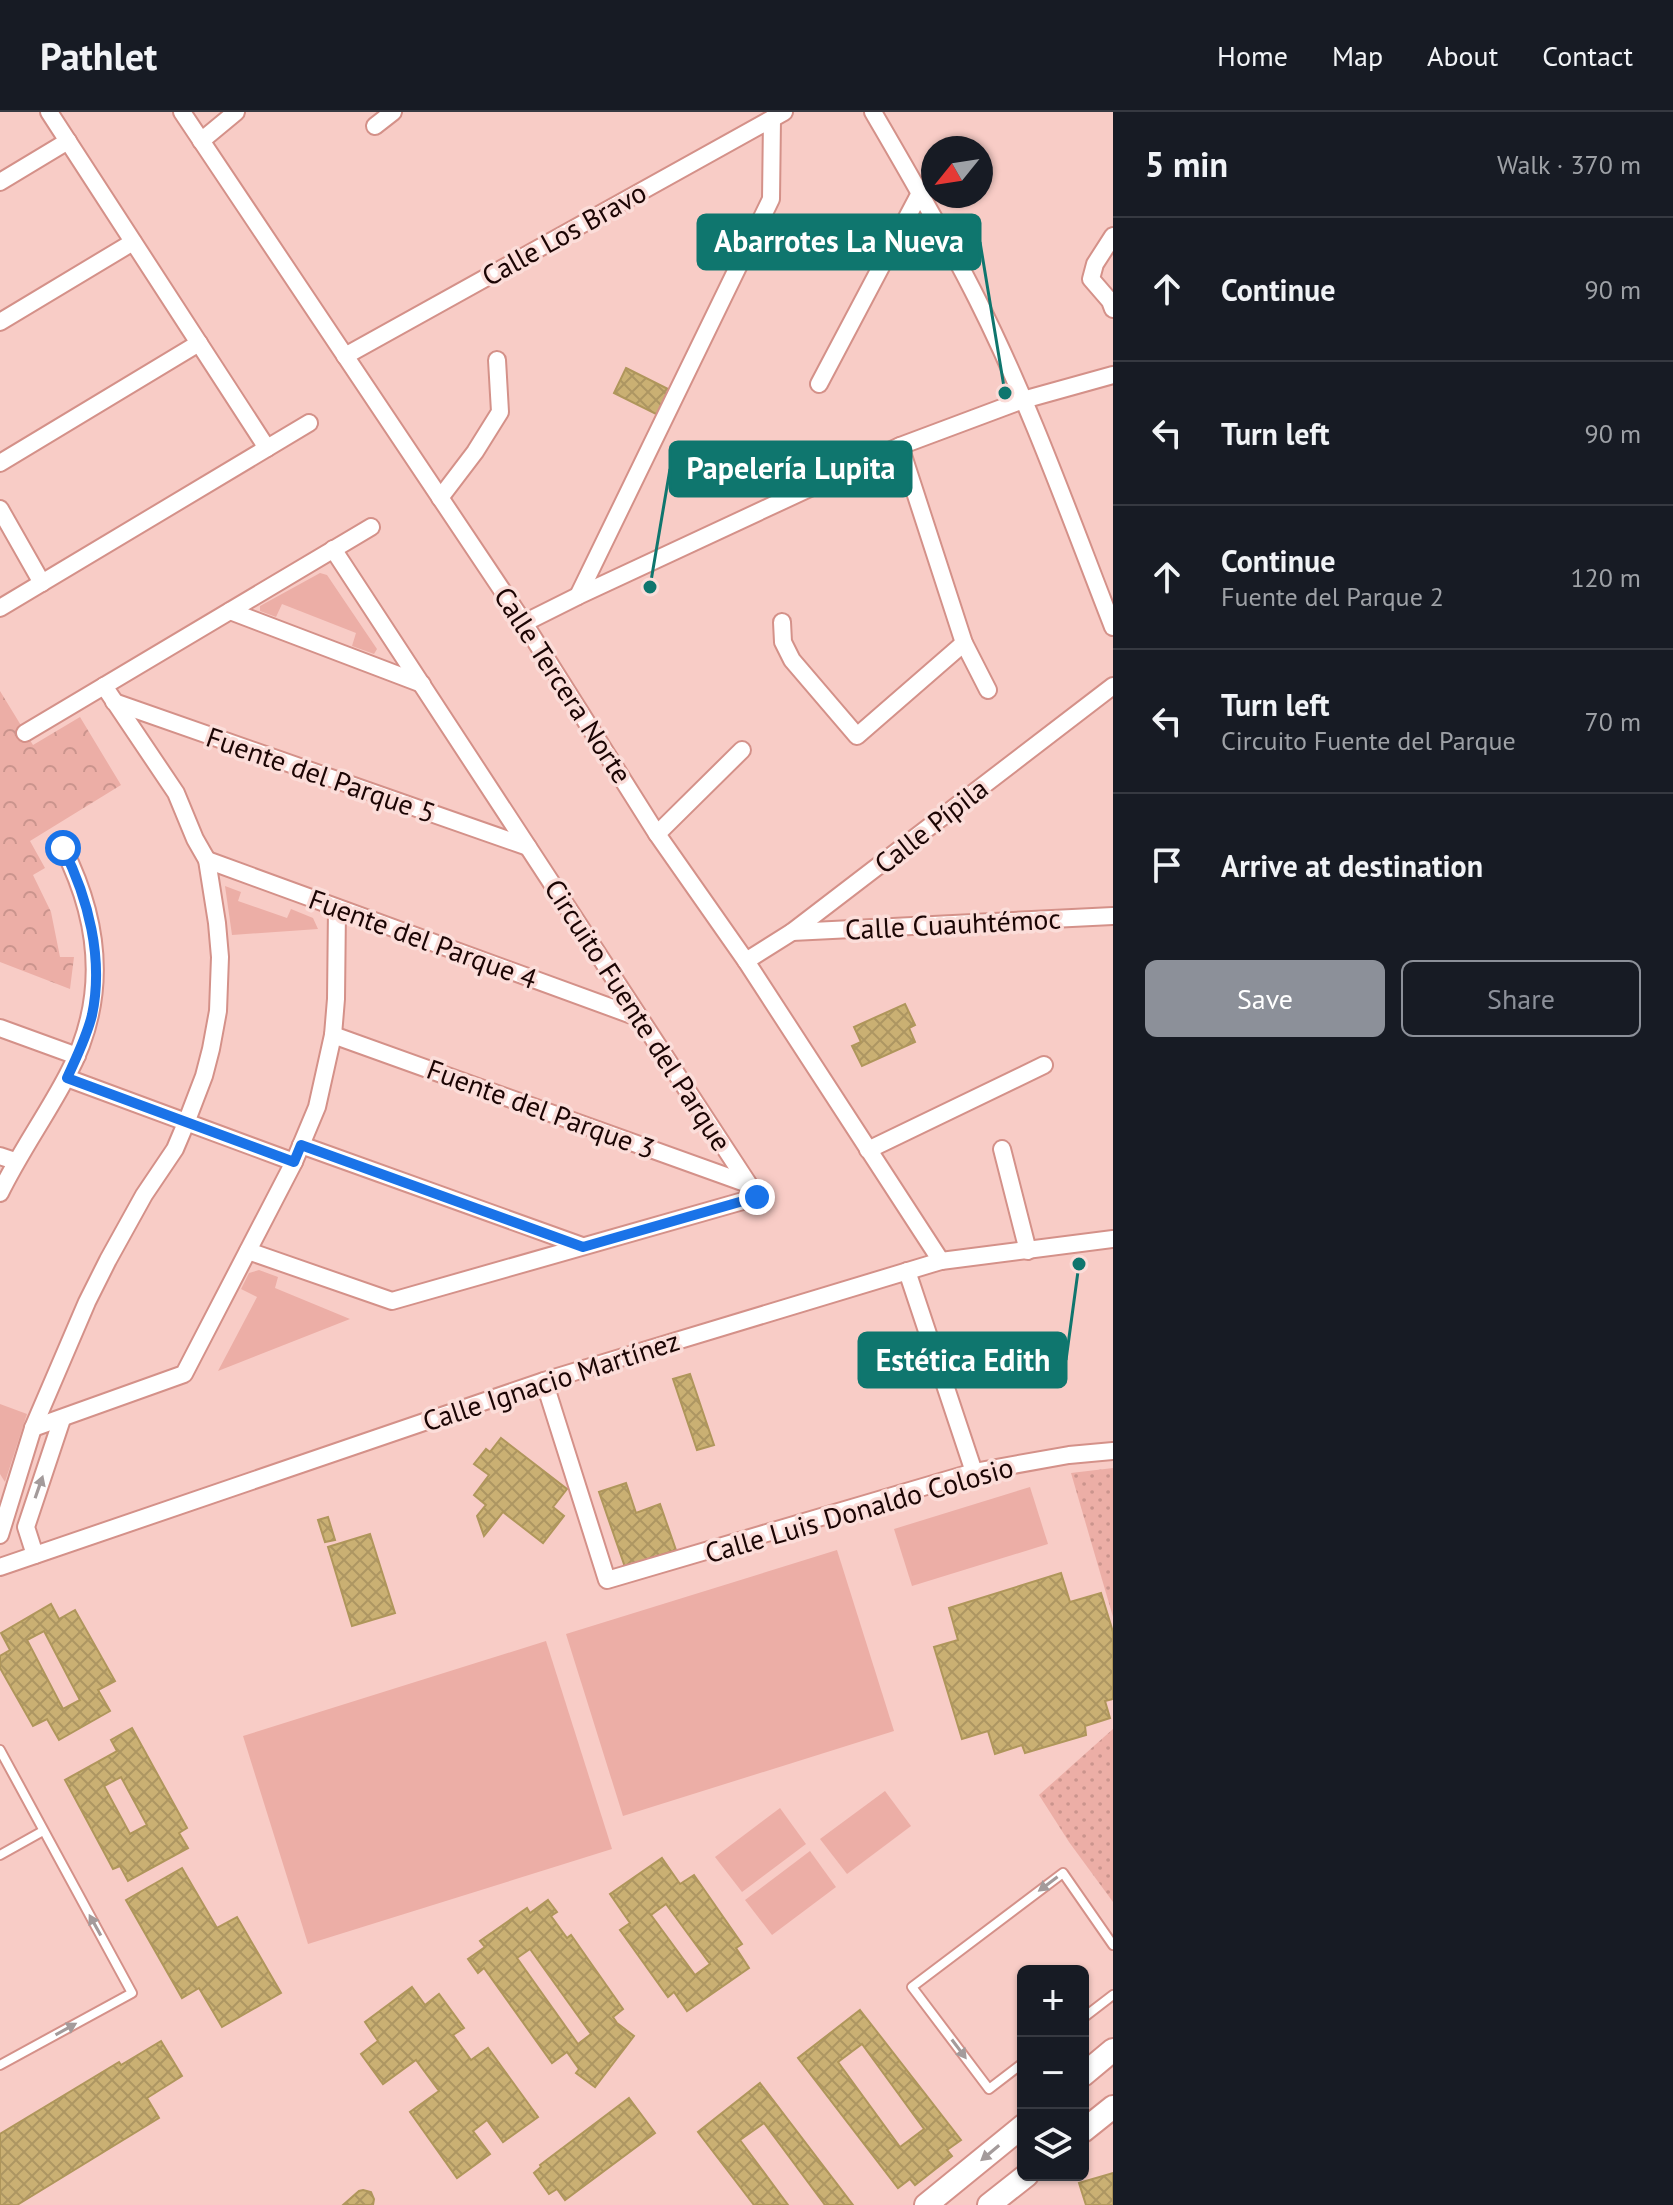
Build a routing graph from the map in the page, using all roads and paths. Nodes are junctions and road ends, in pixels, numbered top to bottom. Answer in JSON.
{"nodes":[{"id":1,"x":49,"y":112,"type":"edge"},
{"id":2,"x":182,"y":112,"type":"edge"},
{"id":3,"x":236,"y":112,"type":"edge"},
{"id":4,"x":393,"y":112,"type":"edge"},
{"id":5,"x":873,"y":112,"type":"edge"},
{"id":6,"x":778,"y":116,"type":"edge"},
{"id":7,"x":375,"y":126,"type":"dead end"},
{"id":8,"x":68,"y":141,"type":"junction"},
{"id":9,"x":201,"y":141,"type":"junction"},
{"id":10,"x":0,"y":182,"type":"edge"},
{"id":11,"x":920,"y":193,"type":"junction"},
{"id":12,"x":1113,"y":236,"type":"edge"},
{"id":13,"x":133,"y":242,"type":"junction"},
{"id":14,"x":1113,"y":309,"type":"edge"},
{"id":15,"x":0,"y":322,"type":"edge"},
{"id":16,"x":199,"y":343,"type":"junction"},
{"id":17,"x":345,"y":356,"type":"junction"},
{"id":18,"x":497,"y":360,"type":"dead end"},
{"id":19,"x":1113,"y":375,"type":"edge"},
{"id":20,"x":819,"y":384,"type":"dead end"},
{"id":21,"x":1023,"y":400,"type":"junction"},
{"id":22,"x":309,"y":423,"type":"dead end"},
{"id":23,"x":900,"y":446,"type":"junction"},
{"id":24,"x":267,"y":448,"type":"junction"},
{"id":25,"x":0,"y":463,"type":"edge"},
{"id":26,"x":440,"y":498,"type":"junction"},
{"id":27,"x":0,"y":509,"type":"edge"},
{"id":28,"x":371,"y":527,"type":"dead end"},
{"id":29,"x":333,"y":549,"type":"junction"},
{"id":30,"x":42,"y":583,"type":"junction"},
{"id":31,"x":578,"y":596,"type":"junction"},
{"id":32,"x":0,"y":608,"type":"edge"},
{"id":33,"x":230,"y":611,"type":"junction"},
{"id":34,"x":782,"y":622,"type":"dead end"},
{"id":35,"x":524,"y":623,"type":"junction"},
{"id":36,"x":1113,"y":627,"type":"edge"},
{"id":37,"x":964,"y":643,"type":"junction"},
{"id":38,"x":422,"y":684,"type":"junction"},
{"id":39,"x":104,"y":686,"type":"junction"},
{"id":40,"x":1113,"y":686,"type":"edge"},
{"id":41,"x":988,"y":690,"type":"dead end"},
{"id":42,"x":114,"y":702,"type":"junction"},
{"id":43,"x":25,"y":733,"type":"dead end"},
{"id":44,"x":742,"y":750,"type":"dead end"},
{"id":45,"x":657,"y":834,"type":"junction"},
{"id":46,"x":528,"y":847,"type":"junction"},
{"id":47,"x":63,"y":848,"type":"dead end"},
{"id":48,"x":207,"y":860,"type":"junction"},
{"id":49,"x":337,"y":908,"type":"junction"},
{"id":50,"x":1113,"y":916,"type":"edge"},
{"id":51,"x":792,"y":932,"type":"junction"},
{"id":52,"x":746,"y":961,"type":"junction"},
{"id":53,"x":640,"y":1018,"type":"junction"},
{"id":54,"x":0,"y":1028,"type":"edge"},
{"id":55,"x":333,"y":1035,"type":"junction"},
{"id":56,"x":77,"y":1056,"type":"junction"},
{"id":57,"x":1044,"y":1065,"type":"dead end"},
{"id":58,"x":67,"y":1078,"type":"junction"},
{"id":59,"x":186,"y":1123,"type":"junction"},
{"id":60,"x":301,"y":1145,"type":"junction"},
{"id":61,"x":1002,"y":1149,"type":"dead end"},
{"id":62,"x":868,"y":1150,"type":"junction"},
{"id":63,"x":8,"y":1159,"type":"edge"},
{"id":64,"x":294,"y":1162,"type":"junction"},
{"id":65,"x":748,"y":1184,"type":"junction"},
{"id":66,"x":0,"y":1193,"type":"edge"},
{"id":67,"x":1113,"y":1239,"type":"edge"},
{"id":68,"x":583,"y":1247,"type":"junction"},
{"id":69,"x":248,"y":1251,"type":"junction"},
{"id":70,"x":1028,"y":1251,"type":"junction"},
{"id":71,"x":941,"y":1261,"type":"junction"},
{"id":72,"x":907,"y":1271,"type":"junction"},
{"id":73,"x":544,"y":1381,"type":"junction"},
{"id":74,"x":62,"y":1419,"type":"junction"},
{"id":75,"x":33,"y":1428,"type":"junction"},
{"id":76,"x":1113,"y":1451,"type":"edge"},
{"id":77,"x":974,"y":1472,"type":"junction"},
{"id":78,"x":0,"y":1535,"type":"edge"},
{"id":79,"x":35,"y":1555,"type":"junction"},
{"id":80,"x":0,"y":1567,"type":"edge"},
{"id":81,"x":0,"y":1750,"type":"edge"},
{"id":82,"x":43,"y":1831,"type":"junction"},
{"id":83,"x":0,"y":1855,"type":"edge"},
{"id":84,"x":1113,"y":1945,"type":"edge"},
{"id":85,"x":1113,"y":1995,"type":"edge"},
{"id":86,"x":1089,"y":2013,"type":"edge"},
{"id":87,"x":1113,"y":2050,"type":"edge"},
{"id":88,"x":0,"y":2065,"type":"edge"},
{"id":89,"x":1017,"y":2068,"type":"edge"},
{"id":90,"x":1089,"y":2070,"type":"edge"},
{"id":91,"x":1112,"y":2109,"type":"edge"},
{"id":92,"x":1089,"y":2126,"type":"edge"},
{"id":93,"x":1017,"y":2131,"type":"edge"},
{"id":94,"x":1019,"y":2181,"type":"edge"},
{"id":95,"x":926,"y":2205,"type":"edge"},
{"id":96,"x":989,"y":2205,"type":"edge"}],
"edges":[{"from":1,"to":8,"type":"street"},
{"from":2,"to":9,"type":"street","name":"Calle Tercera Norte"},
{"from":3,"to":9,"type":"street"},
{"from":4,"to":7,"type":"street"},
{"from":5,"to":11,"type":"street"},
{"from":6,"to":17,"type":"street","name":"Calle Los Bravo"},
{"from":6,"to":31,"type":"street"},
{"from":8,"to":10,"type":"street"},
{"from":8,"to":13,"type":"street"},
{"from":9,"to":17,"type":"street","name":"Calle Tercera Norte"},
{"from":11,"to":20,"type":"street"},
{"from":11,"to":21,"type":"street"},
{"from":12,"to":14,"type":"street"},
{"from":13,"to":15,"type":"street"},
{"from":13,"to":16,"type":"street"},
{"from":16,"to":24,"type":"street"},
{"from":16,"to":25,"type":"street"},
{"from":17,"to":26,"type":"street","name":"Calle Tercera Norte"},
{"from":18,"to":26,"type":"street"},
{"from":19,"to":21,"type":"street"},
{"from":21,"to":23,"type":"street"},
{"from":21,"to":36,"type":"street"},
{"from":22,"to":24,"type":"street"},
{"from":23,"to":31,"type":"street"},
{"from":23,"to":37,"type":"street"},
{"from":24,"to":30,"type":"street"},
{"from":26,"to":35,"type":"street","name":"Calle Tercera Norte"},
{"from":27,"to":30,"type":"street"},
{"from":28,"to":29,"type":"street"},
{"from":29,"to":33,"type":"street"},
{"from":29,"to":38,"type":"street","name":"Circuito Fuente del Parque"},
{"from":30,"to":32,"type":"street"},
{"from":31,"to":35,"type":"street"},
{"from":33,"to":38,"type":"street"},
{"from":33,"to":39,"type":"street"},
{"from":34,"to":37,"type":"street"},
{"from":35,"to":45,"type":"street","name":"Calle Tercera Norte"},
{"from":37,"to":41,"type":"street"},
{"from":38,"to":46,"type":"street","name":"Circuito Fuente del Parque"},
{"from":39,"to":42,"type":"street"},
{"from":39,"to":43,"type":"street"},
{"from":40,"to":51,"type":"street","name":"Calle Pípila"},
{"from":42,"to":46,"type":"street","name":"Fuente del Parque 5"},
{"from":42,"to":48,"type":"street"},
{"from":44,"to":45,"type":"street"},
{"from":45,"to":52,"type":"street","name":"Calle Tercera Norte"},
{"from":46,"to":53,"type":"street","name":"Circuito Fuente del Parque"},
{"from":47,"to":56,"type":"street"},
{"from":48,"to":49,"type":"street","name":"Fuente del Parque 4"},
{"from":48,"to":59,"type":"street"},
{"from":49,"to":53,"type":"street","name":"Fuente del Parque 4"},
{"from":49,"to":55,"type":"street"},
{"from":50,"to":51,"type":"street","name":"Calle Cuauhtémoc"},
{"from":51,"to":52,"type":"street","name":"Calle Pípila"},
{"from":52,"to":62,"type":"street","name":"Calle Tercera Norte"},
{"from":53,"to":65,"type":"street","name":"Circuito Fuente del Parque"},
{"from":54,"to":56,"type":"street"},
{"from":55,"to":60,"type":"street"},
{"from":55,"to":65,"type":"street","name":"Fuente del Parque 3"},
{"from":56,"to":58,"type":"street"},
{"from":57,"to":62,"type":"street"},
{"from":58,"to":59,"type":"street"},
{"from":58,"to":63,"type":"street"},
{"from":59,"to":64,"type":"street"},
{"from":59,"to":75,"type":"street"},
{"from":60,"to":64,"type":"street"},
{"from":60,"to":68,"type":"street"},
{"from":61,"to":70,"type":"street"},
{"from":62,"to":71,"type":"street","name":"Calle Tercera Norte"},
{"from":63,"to":66,"type":"street"},
{"from":64,"to":69,"type":"street"},
{"from":65,"to":68,"type":"street"},
{"from":67,"to":70,"type":"street","name":"Calle Ignacio Martínez"},
{"from":68,"to":69,"type":"street"},
{"from":69,"to":74,"type":"street"},
{"from":70,"to":71,"type":"street","name":"Calle Ignacio Martínez"},
{"from":71,"to":72,"type":"street","name":"Calle Ignacio Martínez"},
{"from":72,"to":73,"type":"street","name":"Calle Ignacio Martínez"},
{"from":72,"to":77,"type":"street"},
{"from":73,"to":77,"type":"street","name":"Calle Luis Donaldo Colosio"},
{"from":73,"to":79,"type":"street","name":"Calle Ignacio Martínez"},
{"from":74,"to":75,"type":"street"},
{"from":79,"to":74,"type":"street","one_way":true},
{"from":75,"to":78,"type":"street"},
{"from":76,"to":77,"type":"street","name":"Calle Luis Donaldo Colosio"},
{"from":79,"to":80,"type":"street","name":"Calle Ignacio Martínez"},
{"from":81,"to":82,"type":"lane"},
{"from":82,"to":83,"type":"lane"},
{"from":88,"to":82,"type":"lane","one_way":true},
{"from":84,"to":89,"type":"lane","one_way":true},
{"from":85,"to":86,"type":"lane"},
{"from":87,"to":90,"type":"main road"},
{"from":91,"to":92,"type":"main road"},
{"from":93,"to":95,"type":"main road","one_way":true},
{"from":94,"to":96,"type":"main road"}]}
